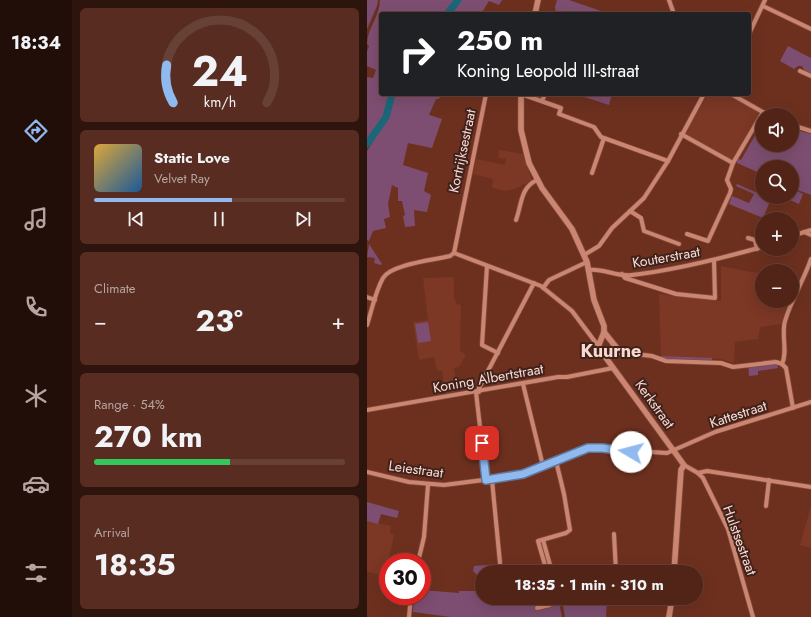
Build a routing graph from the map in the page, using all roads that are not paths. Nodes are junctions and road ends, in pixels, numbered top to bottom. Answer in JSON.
{"nodes":[{"id":1,"x":538,"y":0,"type":"edge"},
{"id":2,"x":669,"y":0,"type":"edge"},
{"id":3,"x":765,"y":0,"type":"edge"},
{"id":4,"x":763,"y":6,"type":"junction"},
{"id":5,"x":534,"y":12,"type":"edge"},
{"id":6,"x":673,"y":12,"type":"edge"},
{"id":7,"x":811,"y":28,"type":"edge"},
{"id":8,"x":751,"y":30,"type":"edge"},
{"id":9,"x":800,"y":71,"type":"dead end"},
{"id":10,"x":811,"y":76,"type":"edge"},
{"id":11,"x":486,"y":96,"type":"edge"},
{"id":12,"x":521,"y":96,"type":"edge"},
{"id":13,"x":527,"y":96,"type":"edge"},
{"id":14,"x":544,"y":96,"type":"edge"},
{"id":15,"x":703,"y":96,"type":"edge"},
{"id":16,"x":735,"y":96,"type":"edge"},
{"id":17,"x":542,"y":101,"type":"junction"},
{"id":18,"x":756,"y":108,"type":"edge"},
{"id":19,"x":755,"y":126,"type":"edge"},
{"id":20,"x":799,"y":127,"type":"edge"},
{"id":21,"x":811,"y":131,"type":"edge"},
{"id":22,"x":681,"y":134,"type":"junction"},
{"id":23,"x":604,"y":138,"type":"junction"},
{"id":24,"x":668,"y":161,"type":"junction"},
{"id":25,"x":733,"y":163,"type":"junction"},
{"id":26,"x":593,"y":173,"type":"dead end"},
{"id":27,"x":537,"y":180,"type":"junction"},
{"id":28,"x":630,"y":211,"type":"junction"},
{"id":29,"x":516,"y":220,"type":"dead end"},
{"id":30,"x":811,"y":230,"type":"edge"},
{"id":31,"x":804,"y":232,"type":"junction"},
{"id":32,"x":687,"y":234,"type":"dead end"},
{"id":33,"x":799,"y":234,"type":"edge"},
{"id":34,"x":811,"y":235,"type":"edge"},
{"id":35,"x":748,"y":238,"type":"dead end"},
{"id":36,"x":755,"y":240,"type":"edge"},
{"id":37,"x":679,"y":244,"type":"dead end"},
{"id":38,"x":755,"y":249,"type":"edge"},
{"id":39,"x":453,"y":254,"type":"junction"},
{"id":40,"x":584,"y":254,"type":"junction"},
{"id":41,"x":811,"y":259,"type":"edge"},
{"id":42,"x":714,"y":260,"type":"junction"},
{"id":43,"x":587,"y":262,"type":"junction"},
{"id":44,"x":487,"y":266,"type":"junction"},
{"id":45,"x":589,"y":270,"type":"junction"},
{"id":46,"x":622,"y":274,"type":"junction"},
{"id":47,"x":534,"y":283,"type":"junction"},
{"id":48,"x":543,"y":288,"type":"junction"},
{"id":49,"x":367,"y":297,"type":"edge"},
{"id":50,"x":375,"y":300,"type":"junction"},
{"id":51,"x":367,"y":325,"type":"edge"},
{"id":52,"x":604,"y":332,"type":"junction"},
{"id":53,"x":599,"y":344,"type":"junction"},
{"id":54,"x":620,"y":352,"type":"joint"},
{"id":55,"x":498,"y":353,"type":"junction"},
{"id":56,"x":782,"y":364,"type":"junction"},
{"id":57,"x":613,"y":368,"type":"junction"},
{"id":58,"x":523,"y":384,"type":"junction"},
{"id":59,"x":478,"y":392,"type":"junction"},
{"id":60,"x":811,"y":402,"type":"edge"},
{"id":61,"x":793,"y":408,"type":"junction"},
{"id":62,"x":367,"y":410,"type":"edge"},
{"id":63,"x":673,"y":451,"type":"junction"},
{"id":64,"x":556,"y":461,"type":"junction"},
{"id":65,"x":684,"y":465,"type":"junction"},
{"id":66,"x":543,"y":466,"type":"junction"},
{"id":67,"x":367,"y":472,"type":"edge"},
{"id":68,"x":698,"y":473,"type":"junction"},
{"id":69,"x":486,"y":480,"type":"junction"},
{"id":70,"x":492,"y":480,"type":"junction"},
{"id":71,"x":769,"y":480,"type":"junction"},
{"id":72,"x":428,"y":485,"type":"junction"},
{"id":73,"x":811,"y":486,"type":"edge"},
{"id":74,"x":766,"y":506,"type":"dead end"},
{"id":75,"x":614,"y":534,"type":"dead end"},
{"id":76,"x":543,"y":540,"type":"junction"},
{"id":77,"x":420,"y":553,"type":"edge"},
{"id":78,"x":500,"y":563,"type":"dead end"},
{"id":79,"x":545,"y":565,"type":"edge"},
{"id":80,"x":550,"y":565,"type":"edge"},
{"id":81,"x":616,"y":565,"type":"edge"},
{"id":82,"x":674,"y":565,"type":"edge"},
{"id":83,"x":410,"y":605,"type":"edge"},
{"id":84,"x":550,"y":605,"type":"edge"},
{"id":85,"x":671,"y":605,"type":"edge"},
{"id":86,"x":537,"y":608,"type":"dead end"},
{"id":87,"x":409,"y":617,"type":"edge"},
{"id":88,"x":669,"y":617,"type":"edge"},
{"id":89,"x":753,"y":617,"type":"edge"}],
"edges":[{"from":1,"to":5,"type":"street"},
{"from":2,"to":6,"type":"street"},
{"from":3,"to":4,"type":"street"},
{"from":4,"to":7,"type":"street"},
{"from":4,"to":8,"type":"street"},
{"from":9,"to":10,"type":"street"},
{"from":11,"to":39,"type":"street","name":"Kortrijksestraat"},
{"from":12,"to":27,"type":"street"},
{"from":13,"to":17,"type":"street"},
{"from":14,"to":17,"type":"street"},
{"from":15,"to":22,"type":"street"},
{"from":16,"to":18,"type":"street"},
{"from":17,"to":23,"type":"street"},
{"from":19,"to":25,"type":"street"},
{"from":20,"to":21,"type":"street"},
{"from":22,"to":24,"type":"street"},
{"from":22,"to":25,"type":"street"},
{"from":23,"to":24,"type":"street"},
{"from":23,"to":26,"type":"street"},
{"from":24,"to":28,"type":"street"},
{"from":25,"to":32,"type":"street"},
{"from":27,"to":29,"type":"street"},
{"from":27,"to":40,"type":"street"},
{"from":28,"to":37,"type":"street"},
{"from":28,"to":40,"type":"street"},
{"from":30,"to":31,"type":"street"},
{"from":31,"to":33,"type":"street"},
{"from":31,"to":34,"type":"street"},
{"from":35,"to":36,"type":"street","name":"Kouterstraat"},
{"from":38,"to":42,"type":"street","name":"Kouterstraat"},
{"from":39,"to":44,"type":"street","name":"Kerkstraat"},
{"from":39,"to":50,"type":"street"},
{"from":40,"to":43,"type":"street"},
{"from":41,"to":56,"type":"street"},
{"from":42,"to":46,"type":"street","name":"Kouterstraat"},
{"from":42,"to":46,"type":"street","name":"Kouterstraat"},
{"from":43,"to":45,"type":"street"},
{"from":43,"to":48,"type":"street"},
{"from":44,"to":47,"type":"street","name":"Kerkstraat"},
{"from":44,"to":55,"type":"street"},
{"from":45,"to":46,"type":"street","name":"Kouterstraat"},
{"from":45,"to":52,"type":"street"},
{"from":47,"to":48,"type":"street","name":"Kerkstraat"},
{"from":47,"to":55,"type":"street"},
{"from":48,"to":53,"type":"street","name":"Kerkstraat"},
{"from":49,"to":50,"type":"street"},
{"from":50,"to":51,"type":"street"},
{"from":52,"to":53,"type":"street"},
{"from":52,"to":54,"type":"street"},
{"from":53,"to":57,"type":"street","name":"Kerkstraat"},
{"from":54,"to":56,"type":"street"},
{"from":55,"to":59,"type":"street"},
{"from":56,"to":61,"type":"street"},
{"from":57,"to":58,"type":"street","name":"Koning Albertstraat"},
{"from":57,"to":63,"type":"street","name":"Kerkstraat"},
{"from":58,"to":59,"type":"street","name":"Koning Albertstraat"},
{"from":58,"to":66,"type":"street"},
{"from":59,"to":62,"type":"street","name":"Koning Albertstraat"},
{"from":59,"to":69,"type":"street"},
{"from":60,"to":61,"type":"street","name":"Kattestraat"},
{"from":61,"to":63,"type":"street","name":"Kattestraat"},
{"from":63,"to":64,"type":"street","name":"Leiestraat"},
{"from":63,"to":65,"type":"street","name":"Kerkstraat"},
{"from":64,"to":66,"type":"street","name":"Leiestraat"},
{"from":64,"to":76,"type":"street"},
{"from":65,"to":68,"type":"street","name":"Kerkstraat"},
{"from":65,"to":82,"type":"street"},
{"from":66,"to":70,"type":"street","name":"Leiestraat"},
{"from":67,"to":72,"type":"street","name":"Leiestraat"},
{"from":68,"to":71,"type":"street"},
{"from":68,"to":89,"type":"street","name":"Hulstsestraat"},
{"from":69,"to":70,"type":"street","name":"Leiestraat"},
{"from":69,"to":72,"type":"street","name":"Leiestraat"},
{"from":70,"to":78,"type":"street"},
{"from":71,"to":73,"type":"street"},
{"from":71,"to":74,"type":"street"},
{"from":72,"to":77,"type":"street"},
{"from":75,"to":81,"type":"street"},
{"from":76,"to":79,"type":"street"},
{"from":76,"to":80,"type":"street"},
{"from":83,"to":87,"type":"street"},
{"from":84,"to":86,"type":"street"},
{"from":85,"to":88,"type":"street"}]}
